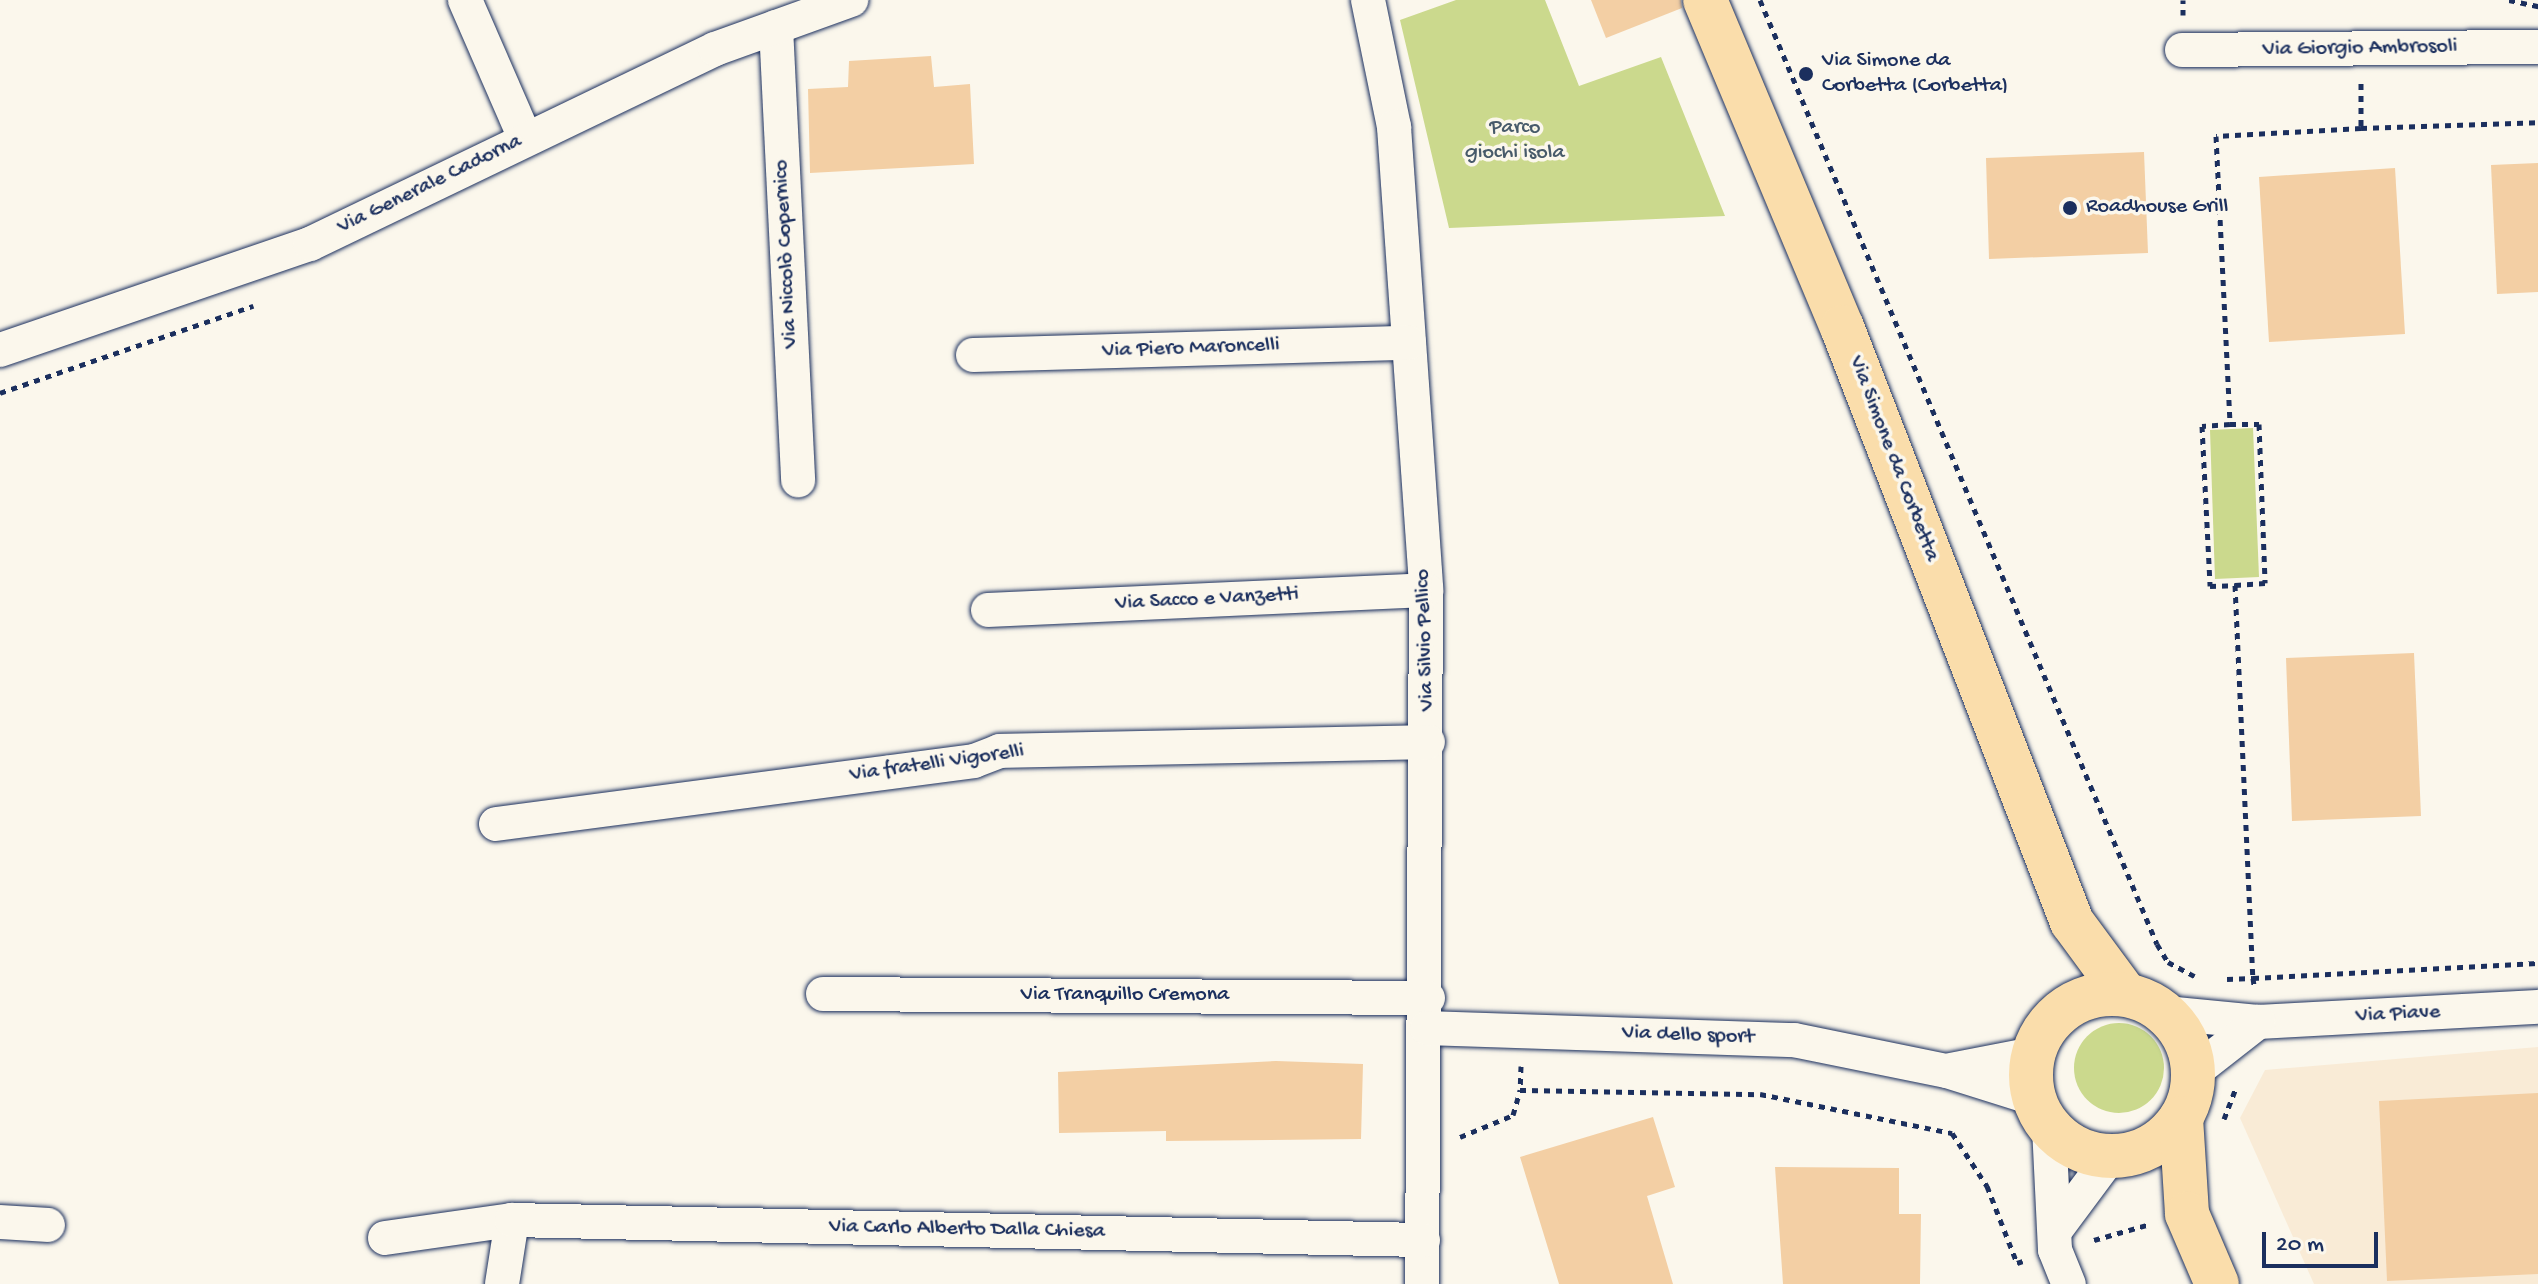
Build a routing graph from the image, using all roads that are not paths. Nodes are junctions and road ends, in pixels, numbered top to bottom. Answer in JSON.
{"nodes":[{"id":1,"x":465,"y":0,"type":"edge"},
{"id":2,"x":851,"y":0,"type":"edge"},
{"id":3,"x":1368,"y":0,"type":"edge"},
{"id":4,"x":1705,"y":0,"type":"edge"},
{"id":5,"x":776,"y":27,"type":"junction"},
{"id":6,"x":2538,"y":47,"type":"edge"},
{"id":7,"x":2182,"y":50,"type":"dead end"},
{"id":8,"x":525,"y":138,"type":"junction"},
{"id":9,"x":1409,"y":343,"type":"junction"},
{"id":10,"x":0,"y":350,"type":"edge"},
{"id":11,"x":973,"y":355,"type":"dead end"},
{"id":12,"x":798,"y":480,"type":"dead end"},
{"id":13,"x":1426,"y":590,"type":"junction"},
{"id":14,"x":988,"y":610,"type":"dead end"},
{"id":15,"x":1428,"y":742,"type":"junction"},
{"id":16,"x":496,"y":824,"type":"dead end"},
{"id":17,"x":2072,"y":922,"type":"junction"},
{"id":18,"x":823,"y":994,"type":"dead end"},
{"id":19,"x":2125,"y":994,"type":"junction"},
{"id":20,"x":2067,"y":1007,"type":"junction"},
{"id":21,"x":2538,"y":1007,"type":"edge"},
{"id":22,"x":1427,"y":1013,"type":"junction"},
{"id":23,"x":2165,"y":1013,"type":"junction"},
{"id":24,"x":2258,"y":1022,"type":"junction"},
{"id":25,"x":2033,"y":1054,"type":"junction"},
{"id":26,"x":1947,"y":1071,"type":"junction"},
{"id":27,"x":2193,"y":1073,"type":"junction"},
{"id":28,"x":2041,"y":1113,"type":"junction"},
{"id":29,"x":2200,"y":1124,"type":"junction"},
{"id":30,"x":2115,"y":1156,"type":"junction"},
{"id":31,"x":2187,"y":1214,"type":"junction"},
{"id":32,"x":512,"y":1220,"type":"junction"},
{"id":33,"x":0,"y":1222,"type":"edge"},
{"id":34,"x":48,"y":1225,"type":"dead end"},
{"id":35,"x":385,"y":1238,"type":"dead end"},
{"id":36,"x":2056,"y":1239,"type":"junction"},
{"id":37,"x":1423,"y":1240,"type":"junction"},
{"id":38,"x":502,"y":1284,"type":"edge"},
{"id":39,"x":1422,"y":1284,"type":"edge"},
{"id":40,"x":2069,"y":1284,"type":"edge"},
{"id":41,"x":2217,"y":1284,"type":"edge"}],
"edges":[{"from":1,"to":8,"type":"street"},
{"from":2,"to":5,"type":"street","name":"Via Generale Cadorna"},
{"from":3,"to":9,"type":"street","name":"Via Silvio Pellico"},
{"from":4,"to":17,"type":"main road","name":"Via Simone da Corbetta"},
{"from":5,"to":8,"type":"street","name":"Via Generale Cadorna"},
{"from":5,"to":12,"type":"street","name":"Via Niccolò Copernico"},
{"from":6,"to":7,"type":"street","name":"Via Giorgio Ambrosoli"},
{"from":8,"to":10,"type":"street","name":"Via Generale Cadorna"},
{"from":9,"to":11,"type":"street","name":"Via Piero Maroncelli"},
{"from":9,"to":13,"type":"street","name":"Via Silvio Pellico"},
{"from":13,"to":14,"type":"street","name":"Via Sacco e Vanzetti"},
{"from":13,"to":15,"type":"street","name":"Via Silvio Pellico"},
{"from":15,"to":16,"type":"street","name":"Via fratelli Vigorelli"},
{"from":15,"to":22,"type":"street","name":"Via Silvio Pellico"},
{"from":17,"to":19,"type":"main road","name":"Via Simone da Corbetta"},
{"from":17,"to":20,"type":"main road","name":"Via Simone da Corbetta"},
{"from":18,"to":22,"type":"street","name":"Via Tranquillo Cremona"},
{"from":19,"to":20,"type":"main road"},
{"from":19,"to":23,"type":"main road"},
{"from":20,"to":25,"type":"main road"},
{"from":21,"to":24,"type":"street","name":"Via Piave"},
{"from":22,"to":26,"type":"street","name":"Via dello sport"},
{"from":22,"to":37,"type":"street","name":"Via Silvio Pellico"},
{"from":23,"to":24,"type":"street","name":"Via Piave"},
{"from":23,"to":27,"type":"main road"},
{"from":24,"to":27,"type":"street"},
{"from":25,"to":26,"type":"street","name":"Via dello sport"},
{"from":25,"to":28,"type":"main road"},
{"from":26,"to":28,"type":"street","name":"Via dello sport"},
{"from":27,"to":29,"type":"main road"},
{"from":28,"to":30,"type":"main road"},
{"from":28,"to":36,"type":"street"},
{"from":29,"to":30,"type":"main road"},
{"from":29,"to":31,"type":"main road"},
{"from":30,"to":31,"type":"main road"},
{"from":30,"to":36,"type":"street"},
{"from":31,"to":41,"type":"main road"},
{"from":32,"to":35,"type":"street","name":"Via Carlo Alberto Dalla Chiesa"},
{"from":32,"to":37,"type":"street","name":"Via Carlo Alberto Dalla Chiesa"},
{"from":32,"to":38,"type":"street"},
{"from":33,"to":34,"type":"street"},
{"from":36,"to":40,"type":"street"},
{"from":37,"to":39,"type":"street","name":"Via Silvio Pellico"}]}
